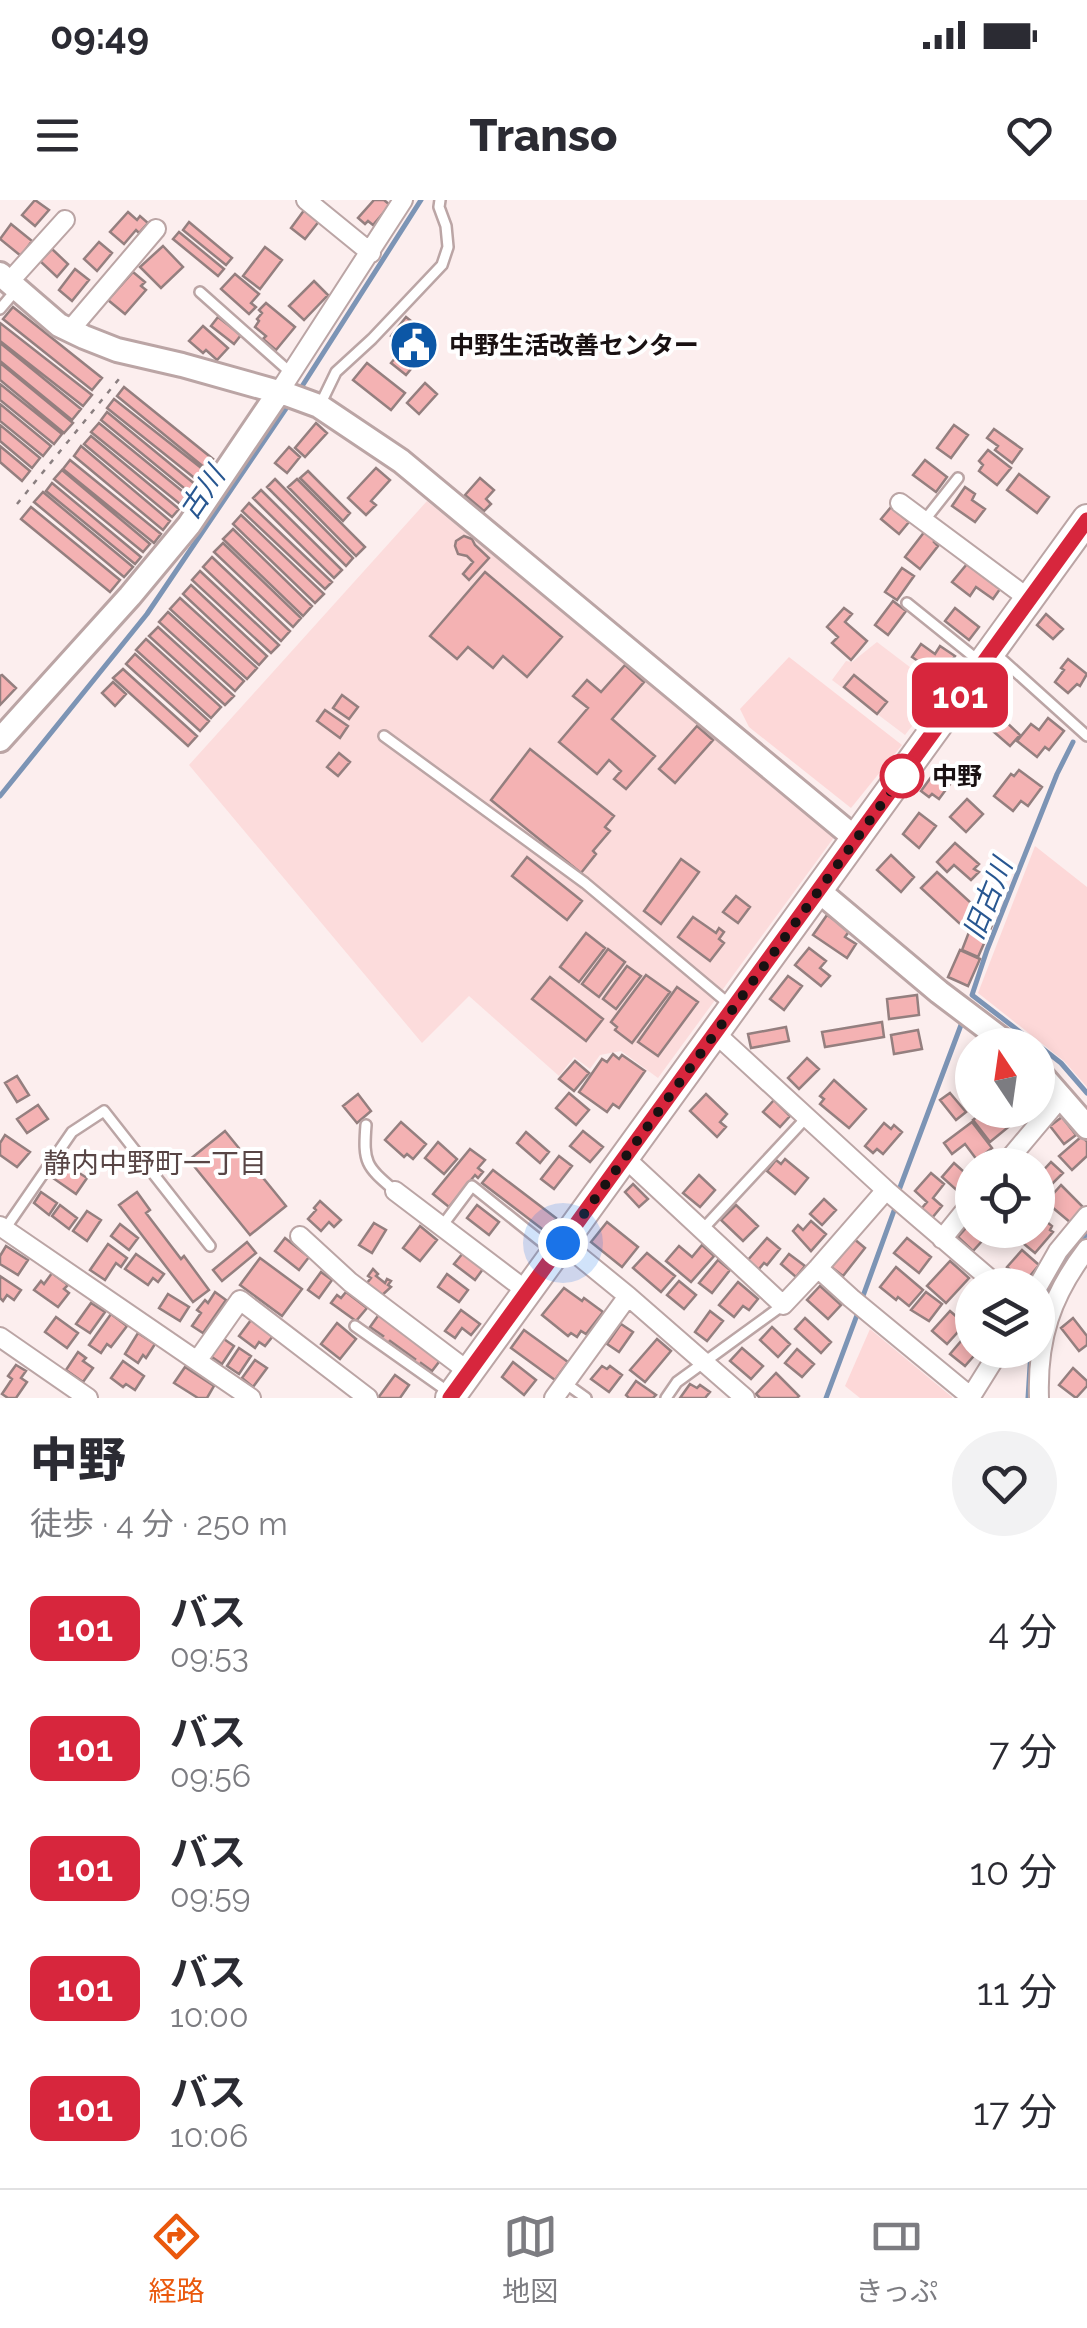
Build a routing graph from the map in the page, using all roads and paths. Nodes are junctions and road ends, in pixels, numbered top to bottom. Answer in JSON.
{"nodes":[{"id":1,"x":306,"y":200,"type":"edge"},
{"id":2,"x":402,"y":200,"type":"edge"},
{"id":3,"x":440,"y":200,"type":"edge"},
{"id":4,"x":65,"y":220,"type":"dead end"},
{"id":5,"x":156,"y":229,"type":"dead end"},
{"id":6,"x":370,"y":253,"type":"junction"},
{"id":7,"x":9,"y":282,"type":"edge"},
{"id":8,"x":200,"y":292,"type":"dead end"},
{"id":9,"x":0,"y":309,"type":"edge"},
{"id":10,"x":70,"y":330,"type":"junction"},
{"id":11,"x":117,"y":350,"type":"junction"},
{"id":12,"x":298,"y":393,"type":"junction"},
{"id":13,"x":958,"y":478,"type":"dead end"},
{"id":14,"x":900,"y":503,"type":"dead end"},
{"id":15,"x":18,"y":504,"type":"dead end"},
{"id":16,"x":1087,"y":520,"type":"edge"},
{"id":17,"x":924,"y":521,"type":"junction"},
{"id":18,"x":1030,"y":599,"type":"junction"},
{"id":19,"x":907,"y":603,"type":"dead end"},
{"id":20,"x":987,"y":657,"type":"junction"},
{"id":21,"x":384,"y":736,"type":"dead end"},
{"id":22,"x":1087,"y":736,"type":"edge"},
{"id":23,"x":0,"y":740,"type":"edge"},
{"id":24,"x":856,"y":839,"type":"junction"},
{"id":25,"x":820,"y":890,"type":"junction"},
{"id":26,"x":734,"y":1008,"type":"junction"},
{"id":27,"x":986,"y":1028,"type":"edge"},
{"id":28,"x":715,"y":1033,"type":"junction"},
{"id":29,"x":1055,"y":1089,"type":"edge"},
{"id":30,"x":1062,"y":1096,"type":"junction"},
{"id":31,"x":806,"y":1118,"type":"junction"},
{"id":32,"x":366,"y":1125,"type":"dead end"},
{"id":33,"x":1087,"y":1127,"type":"edge"},
{"id":34,"x":1018,"y":1148,"type":"edge"},
{"id":35,"x":625,"y":1158,"type":"junction"},
{"id":36,"x":395,"y":1190,"type":"joint"},
{"id":37,"x":886,"y":1190,"type":"junction"},
{"id":38,"x":1087,"y":1216,"type":"edge"},
{"id":39,"x":955,"y":1222,"type":"edge"},
{"id":40,"x":442,"y":1226,"type":"junction"},
{"id":41,"x":2,"y":1230,"type":"edge"},
{"id":42,"x":702,"y":1230,"type":"junction"},
{"id":43,"x":300,"y":1236,"type":"dead end"},
{"id":44,"x":942,"y":1238,"type":"junction"},
{"id":45,"x":210,"y":1246,"type":"dead end"},
{"id":46,"x":559,"y":1248,"type":"junction"},
{"id":47,"x":1087,"y":1249,"type":"edge"},
{"id":48,"x":818,"y":1268,"type":"junction"},
{"id":49,"x":977,"y":1268,"type":"edge"},
{"id":50,"x":1048,"y":1268,"type":"edge"},
{"id":51,"x":528,"y":1292,"type":"junction"},
{"id":52,"x":628,"y":1296,"type":"junction"},
{"id":53,"x":782,"y":1305,"type":"junction"},
{"id":54,"x":356,"y":1326,"type":"dead end"},
{"id":55,"x":0,"y":1337,"type":"edge"},
{"id":56,"x":196,"y":1361,"type":"junction"},
{"id":57,"x":704,"y":1362,"type":"junction"},
{"id":58,"x":989,"y":1368,"type":"edge"},
{"id":59,"x":457,"y":1388,"type":"edge"},
{"id":60,"x":560,"y":1391,"type":"edge"},
{"id":61,"x":88,"y":1398,"type":"edge"},
{"id":62,"x":251,"y":1398,"type":"edge"},
{"id":63,"x":368,"y":1398,"type":"edge"},
{"id":64,"x":586,"y":1398,"type":"edge"},
{"id":65,"x":666,"y":1398,"type":"edge"},
{"id":66,"x":745,"y":1398,"type":"edge"},
{"id":67,"x":971,"y":1398,"type":"edge"},
{"id":68,"x":1039,"y":1398,"type":"edge"}],
"edges":[{"from":1,"to":6,"type":"street"},
{"from":2,"to":6,"type":"street"},
{"from":3,"to":12,"type":"lane"},
{"from":4,"to":7,"type":"street"},
{"from":5,"to":10,"type":"street"},
{"from":6,"to":12,"type":"street"},
{"from":7,"to":9,"type":"lane"},
{"from":7,"to":10,"type":"street"},
{"from":8,"to":12,"type":"lane"},
{"from":10,"to":11,"type":"street"},
{"from":11,"to":12,"type":"street"},
{"from":11,"to":15,"type":"path"},
{"from":12,"to":23,"type":"street"},
{"from":12,"to":24,"type":"street"},
{"from":13,"to":17,"type":"lane"},
{"from":14,"to":17,"type":"street"},
{"from":16,"to":18,"type":"main road"},
{"from":17,"to":18,"type":"street"},
{"from":18,"to":20,"type":"main road"},
{"from":19,"to":20,"type":"lane"},
{"from":20,"to":22,"type":"lane"},
{"from":20,"to":24,"type":"main road"},
{"from":21,"to":26,"type":"lane"},
{"from":24,"to":25,"type":"main road"},
{"from":25,"to":26,"type":"main road"},
{"from":25,"to":27,"type":"street"},
{"from":26,"to":28,"type":"main road"},
{"from":28,"to":31,"type":"street"},
{"from":28,"to":35,"type":"main road"},
{"from":29,"to":30,"type":"street"},
{"from":30,"to":33,"type":"street"},
{"from":30,"to":34,"type":"street"},
{"from":31,"to":37,"type":"street"},
{"from":31,"to":42,"type":"lane"},
{"from":32,"to":36,"type":"lane"},
{"from":35,"to":42,"type":"street"},
{"from":35,"to":46,"type":"main road"},
{"from":36,"to":40,"type":"street"},
{"from":37,"to":44,"type":"street"},
{"from":37,"to":48,"type":"street"},
{"from":38,"to":50,"type":"street"},
{"from":39,"to":44,"type":"street"},
{"from":40,"to":46,"type":"lane"},
{"from":40,"to":51,"type":"street"},
{"from":41,"to":45,"type":"lane"},
{"from":41,"to":56,"type":"street"},
{"from":42,"to":53,"type":"street"},
{"from":43,"to":59,"type":"street"},
{"from":44,"to":49,"type":"street"},
{"from":46,"to":51,"type":"main road"},
{"from":46,"to":52,"type":"street"},
{"from":47,"to":68,"type":"street"},
{"from":48,"to":53,"type":"street"},
{"from":48,"to":67,"type":"street"},
{"from":51,"to":59,"type":"main road"},
{"from":52,"to":57,"type":"street"},
{"from":52,"to":60,"type":"street"},
{"from":53,"to":57,"type":"lane"},
{"from":54,"to":59,"type":"lane"},
{"from":55,"to":61,"type":"street"},
{"from":56,"to":62,"type":"street"},
{"from":56,"to":63,"type":"street"},
{"from":57,"to":65,"type":"lane"},
{"from":57,"to":66,"type":"street"},
{"from":58,"to":67,"type":"street"},
{"from":60,"to":64,"type":"lane"}]}
